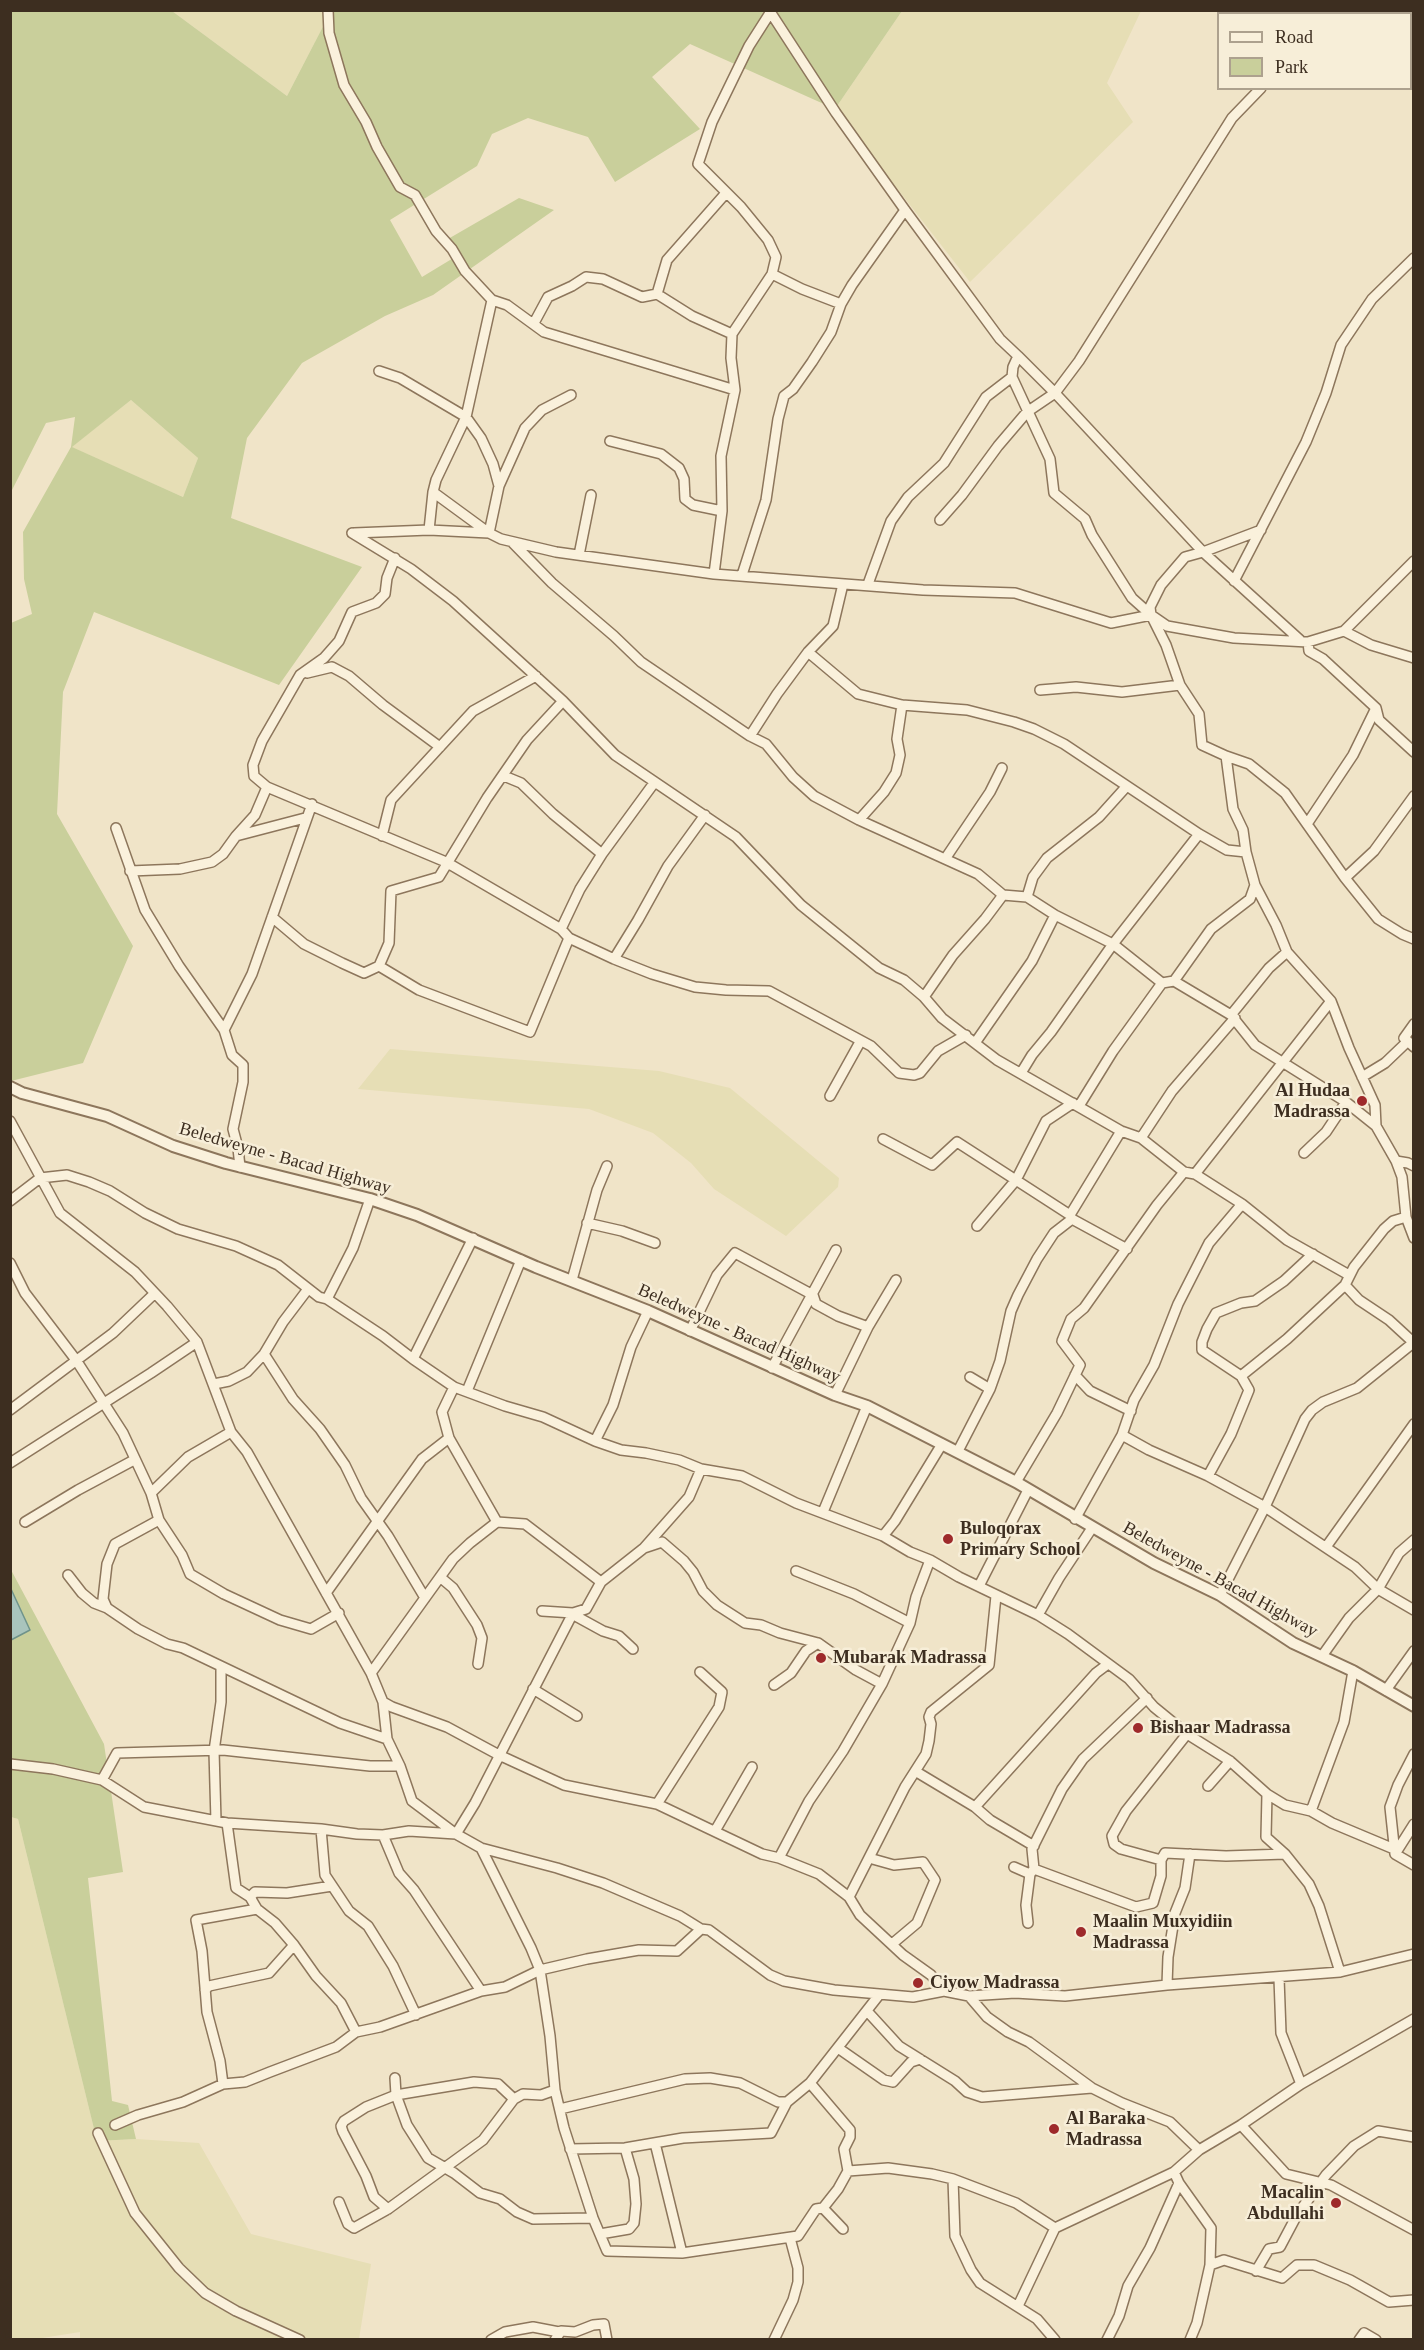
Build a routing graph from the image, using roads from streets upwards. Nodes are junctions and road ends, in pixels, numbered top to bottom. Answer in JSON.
{"nodes":[{"id":1,"x":328,"y":10,"type":"edge"},
{"id":2,"x":769,"y":12,"type":"edge"},
{"id":3,"x":1259,"y":90,"type":"edge"},
{"id":4,"x":726,"y":194,"type":"junction"},
{"id":5,"x":905,"y":210,"type":"junction"},
{"id":6,"x":1413,"y":258,"type":"edge"},
{"id":7,"x":772,"y":274,"type":"junction"},
{"id":8,"x":657,"y":294,"type":"junction"},
{"id":9,"x":492,"y":300,"type":"junction"},
{"id":10,"x":841,"y":304,"type":"junction"},
{"id":11,"x":534,"y":323,"type":"junction"},
{"id":12,"x":732,"y":334,"type":"junction"},
{"id":13,"x":1018,"y":356,"type":"junction"},
{"id":14,"x":379,"y":371,"type":"dead end"},
{"id":15,"x":1012,"y":377,"type":"junction"},
{"id":16,"x":735,"y":390,"type":"junction"},
{"id":17,"x":1055,"y":393,"type":"junction"},
{"id":18,"x":571,"y":395,"type":"dead end"},
{"id":19,"x":1027,"y":412,"type":"junction"},
{"id":20,"x":466,"y":417,"type":"junction"},
{"id":21,"x":610,"y":441,"type":"dead end"},
{"id":22,"x":499,"y":486,"type":"junction"},
{"id":23,"x":433,"y":492,"type":"junction"},
{"id":24,"x":591,"y":495,"type":"dead end"},
{"id":25,"x":722,"y":511,"type":"junction"},
{"id":26,"x":940,"y":520,"type":"dead end"},
{"id":27,"x":429,"y":530,"type":"junction"},
{"id":28,"x":1261,"y":530,"type":"junction"},
{"id":29,"x":489,"y":533,"type":"junction"},
{"id":30,"x":513,"y":543,"type":"junction"},
{"id":31,"x":1203,"y":552,"type":"junction"},
{"id":32,"x":579,"y":555,"type":"junction"},
{"id":33,"x":394,"y":558,"type":"junction"},
{"id":34,"x":1413,"y":561,"type":"edge"},
{"id":35,"x":714,"y":574,"type":"junction"},
{"id":36,"x":742,"y":575,"type":"junction"},
{"id":37,"x":1234,"y":581,"type":"junction"},
{"id":38,"x":843,"y":584,"type":"junction"},
{"id":39,"x":868,"y":584,"type":"junction"},
{"id":40,"x":1151,"y":615,"type":"junction"},
{"id":41,"x":1344,"y":631,"type":"junction"},
{"id":42,"x":1304,"y":641,"type":"junction"},
{"id":43,"x":808,"y":652,"type":"junction"},
{"id":44,"x":1413,"y":658,"type":"edge"},
{"id":45,"x":300,"y":675,"type":"junction"},
{"id":46,"x":536,"y":676,"type":"junction"},
{"id":47,"x":1180,"y":685,"type":"junction"},
{"id":48,"x":1040,"y":690,"type":"dead end"},
{"id":49,"x":563,"y":701,"type":"junction"},
{"id":50,"x":902,"y":705,"type":"junction"},
{"id":51,"x":1376,"y":708,"type":"junction"},
{"id":52,"x":750,"y":736,"type":"junction"},
{"id":53,"x":440,"y":747,"type":"junction"},
{"id":54,"x":1413,"y":752,"type":"edge"},
{"id":55,"x":1226,"y":756,"type":"junction"},
{"id":56,"x":1002,"y":768,"type":"dead end"},
{"id":57,"x":504,"y":776,"type":"junction"},
{"id":58,"x":654,"y":783,"type":"junction"},
{"id":59,"x":267,"y":786,"type":"junction"},
{"id":60,"x":1126,"y":788,"type":"junction"},
{"id":61,"x":1413,"y":796,"type":"edge"},
{"id":62,"x":312,"y":804,"type":"junction"},
{"id":63,"x":705,"y":815,"type":"junction"},
{"id":64,"x":305,"y":818,"type":"junction"},
{"id":65,"x":859,"y":820,"type":"junction"},
{"id":66,"x":1307,"y":824,"type":"junction"},
{"id":67,"x":116,"y":828,"type":"dead end"},
{"id":68,"x":1199,"y":834,"type":"junction"},
{"id":69,"x":236,"y":836,"type":"junction"},
{"id":70,"x":382,"y":836,"type":"junction"},
{"id":71,"x":1246,"y":852,"type":"junction"},
{"id":72,"x":602,"y":854,"type":"junction"},
{"id":73,"x":945,"y":859,"type":"junction"},
{"id":74,"x":446,"y":862,"type":"junction"},
{"id":75,"x":130,"y":871,"type":"junction"},
{"id":76,"x":1345,"y":878,"type":"junction"},
{"id":77,"x":1255,"y":885,"type":"junction"},
{"id":78,"x":1003,"y":895,"type":"junction"},
{"id":79,"x":1027,"y":897,"type":"junction"},
{"id":80,"x":1055,"y":915,"type":"junction"},
{"id":81,"x":272,"y":917,"type":"junction"},
{"id":82,"x":561,"y":929,"type":"junction"},
{"id":83,"x":569,"y":938,"type":"junction"},
{"id":84,"x":1413,"y":939,"type":"edge"},
{"id":85,"x":1113,"y":944,"type":"junction"},
{"id":86,"x":1287,"y":952,"type":"junction"},
{"id":87,"x":614,"y":959,"type":"junction"},
{"id":88,"x":379,"y":966,"type":"junction"},
{"id":89,"x":1174,"y":981,"type":"junction"},
{"id":90,"x":1162,"y":983,"type":"junction"},
{"id":91,"x":924,"y":997,"type":"junction"},
{"id":92,"x":1330,"y":1001,"type":"junction"},
{"id":93,"x":1233,"y":1016,"type":"junction"},
{"id":94,"x":1413,"y":1024,"type":"edge"},
{"id":95,"x":224,"y":1030,"type":"junction"},
{"id":96,"x":966,"y":1035,"type":"junction"},
{"id":97,"x":860,"y":1042,"type":"junction"},
{"id":98,"x":975,"y":1043,"type":"junction"},
{"id":99,"x":1411,"y":1044,"type":"edge"},
{"id":100,"x":1280,"y":1062,"type":"junction"},
{"id":101,"x":1021,"y":1073,"type":"junction"},
{"id":102,"x":1362,"y":1077,"type":"junction"},
{"id":103,"x":10,"y":1087,"type":"edge"},
{"id":104,"x":830,"y":1096,"type":"dead end"},
{"id":105,"x":1346,"y":1102,"type":"junction"},
{"id":106,"x":1076,"y":1105,"type":"junction"},
{"id":107,"x":10,"y":1121,"type":"edge"},
{"id":108,"x":1376,"y":1126,"type":"junction"},
{"id":109,"x":1121,"y":1131,"type":"junction"},
{"id":110,"x":1141,"y":1138,"type":"junction"},
{"id":111,"x":883,"y":1139,"type":"dead end"},
{"id":112,"x":1304,"y":1153,"type":"dead end"},
{"id":113,"x":1396,"y":1161,"type":"junction"},
{"id":114,"x":1412,"y":1161,"type":"edge"},
{"id":115,"x":608,"y":1166,"type":"dead end"},
{"id":116,"x":240,"y":1167,"type":"junction"},
{"id":117,"x":1184,"y":1172,"type":"junction"},
{"id":118,"x":1195,"y":1174,"type":"junction"},
{"id":119,"x":40,"y":1178,"type":"junction"},
{"id":120,"x":1016,"y":1180,"type":"junction"},
{"id":121,"x":370,"y":1199,"type":"junction"},
{"id":122,"x":10,"y":1201,"type":"edge"},
{"id":123,"x":1242,"y":1204,"type":"junction"},
{"id":124,"x":1071,"y":1217,"type":"junction"},
{"id":125,"x":1406,"y":1217,"type":"junction"},
{"id":126,"x":587,"y":1223,"type":"junction"},
{"id":127,"x":977,"y":1226,"type":"dead end"},
{"id":128,"x":473,"y":1238,"type":"junction"},
{"id":129,"x":1413,"y":1238,"type":"edge"},
{"id":130,"x":655,"y":1243,"type":"dead end"},
{"id":131,"x":1127,"y":1249,"type":"junction"},
{"id":132,"x":836,"y":1250,"type":"dead end"},
{"id":133,"x":1313,"y":1254,"type":"junction"},
{"id":134,"x":521,"y":1260,"type":"junction"},
{"id":135,"x":10,"y":1263,"type":"edge"},
{"id":136,"x":572,"y":1280,"type":"junction"},
{"id":137,"x":896,"y":1280,"type":"dead end"},
{"id":138,"x":1347,"y":1280,"type":"junction"},
{"id":139,"x":308,"y":1289,"type":"junction"},
{"id":140,"x":154,"y":1294,"type":"junction"},
{"id":141,"x":813,"y":1295,"type":"junction"},
{"id":142,"x":327,"y":1299,"type":"junction"},
{"id":143,"x":648,"y":1311,"type":"junction"},
{"id":144,"x":868,"y":1327,"type":"junction"},
{"id":145,"x":690,"y":1331,"type":"junction"},
{"id":146,"x":196,"y":1342,"type":"junction"},
{"id":147,"x":1413,"y":1343,"type":"edge"},
{"id":148,"x":264,"y":1354,"type":"junction"},
{"id":149,"x":413,"y":1359,"type":"junction"},
{"id":150,"x":76,"y":1360,"type":"junction"},
{"id":151,"x":772,"y":1368,"type":"junction"},
{"id":152,"x":1075,"y":1375,"type":"junction"},
{"id":153,"x":1241,"y":1376,"type":"junction"},
{"id":154,"x":970,"y":1377,"type":"dead end"},
{"id":155,"x":214,"y":1384,"type":"junction"},
{"id":156,"x":454,"y":1387,"type":"junction"},
{"id":157,"x":990,"y":1389,"type":"junction"},
{"id":158,"x":467,"y":1391,"type":"junction"},
{"id":159,"x":835,"y":1395,"type":"junction"},
{"id":160,"x":103,"y":1405,"type":"junction"},
{"id":161,"x":867,"y":1406,"type":"junction"},
{"id":162,"x":10,"y":1410,"type":"edge"},
{"id":163,"x":1131,"y":1411,"type":"junction"},
{"id":164,"x":1413,"y":1425,"type":"edge"},
{"id":165,"x":231,"y":1431,"type":"junction"},
{"id":166,"x":1122,"y":1435,"type":"junction"},
{"id":167,"x":449,"y":1438,"type":"junction"},
{"id":168,"x":595,"y":1441,"type":"junction"},
{"id":169,"x":942,"y":1444,"type":"junction"},
{"id":170,"x":958,"y":1451,"type":"junction"},
{"id":171,"x":134,"y":1460,"type":"junction"},
{"id":172,"x":10,"y":1463,"type":"edge"},
{"id":173,"x":701,"y":1469,"type":"junction"},
{"id":174,"x":1208,"y":1476,"type":"junction"},
{"id":175,"x":1016,"y":1482,"type":"junction"},
{"id":176,"x":1028,"y":1490,"type":"junction"},
{"id":177,"x":151,"y":1493,"type":"junction"},
{"id":178,"x":1265,"y":1507,"type":"junction"},
{"id":179,"x":823,"y":1512,"type":"junction"},
{"id":180,"x":1075,"y":1519,"type":"junction"},
{"id":181,"x":159,"y":1520,"type":"junction"},
{"id":182,"x":25,"y":1522,"type":"dead end"},
{"id":183,"x":379,"y":1522,"type":"junction"},
{"id":184,"x":497,"y":1522,"type":"junction"},
{"id":185,"x":1092,"y":1528,"type":"junction"},
{"id":186,"x":883,"y":1536,"type":"junction"},
{"id":187,"x":1413,"y":1540,"type":"edge"},
{"id":188,"x":1326,"y":1547,"type":"junction"},
{"id":189,"x":644,"y":1548,"type":"junction"},
{"id":190,"x":930,"y":1560,"type":"junction"},
{"id":191,"x":796,"y":1570,"type":"dead end"},
{"id":192,"x":68,"y":1575,"type":"dead end"},
{"id":193,"x":440,"y":1577,"type":"junction"},
{"id":194,"x":601,"y":1582,"type":"junction"},
{"id":195,"x":980,"y":1586,"type":"junction"},
{"id":196,"x":1378,"y":1589,"type":"junction"},
{"id":197,"x":326,"y":1593,"type":"junction"},
{"id":198,"x":1220,"y":1595,"type":"junction"},
{"id":199,"x":996,"y":1596,"type":"junction"},
{"id":200,"x":425,"y":1598,"type":"junction"},
{"id":201,"x":107,"y":1608,"type":"junction"},
{"id":202,"x":1413,"y":1610,"type":"edge"},
{"id":203,"x":542,"y":1611,"type":"dead end"},
{"id":204,"x":339,"y":1613,"type":"junction"},
{"id":205,"x":572,"y":1614,"type":"junction"},
{"id":206,"x":1038,"y":1615,"type":"junction"},
{"id":207,"x":910,"y":1623,"type":"junction"},
{"id":208,"x":819,"y":1643,"type":"junction"},
{"id":209,"x":633,"y":1649,"type":"dead end"},
{"id":210,"x":1413,"y":1651,"type":"edge"},
{"id":211,"x":1322,"y":1656,"type":"junction"},
{"id":212,"x":478,"y":1664,"type":"dead end"},
{"id":213,"x":1108,"y":1664,"type":"junction"},
{"id":214,"x":221,"y":1667,"type":"junction"},
{"id":215,"x":1353,"y":1671,"type":"junction"},
{"id":216,"x":700,"y":1672,"type":"dead end"},
{"id":217,"x":370,"y":1673,"type":"junction"},
{"id":218,"x":882,"y":1684,"type":"junction"},
{"id":219,"x":774,"y":1685,"type":"dead end"},
{"id":220,"x":533,"y":1689,"type":"junction"},
{"id":221,"x":1386,"y":1690,"type":"junction"},
{"id":222,"x":1147,"y":1698,"type":"junction"},
{"id":223,"x":383,"y":1702,"type":"junction"},
{"id":224,"x":1413,"y":1706,"type":"edge"},
{"id":225,"x":577,"y":1716,"type":"dead end"},
{"id":226,"x":1187,"y":1734,"type":"junction"},
{"id":227,"x":387,"y":1739,"type":"junction"},
{"id":228,"x":214,"y":1751,"type":"junction"},
{"id":229,"x":1413,"y":1754,"type":"edge"},
{"id":230,"x":499,"y":1755,"type":"junction"},
{"id":231,"x":1230,"y":1761,"type":"junction"},
{"id":232,"x":10,"y":1764,"type":"edge"},
{"id":233,"x":400,"y":1766,"type":"junction"},
{"id":234,"x":752,"y":1767,"type":"dead end"},
{"id":235,"x":915,"y":1771,"type":"junction"},
{"id":236,"x":102,"y":1780,"type":"junction"},
{"id":237,"x":1208,"y":1786,"type":"dead end"},
{"id":238,"x":1267,"y":1794,"type":"junction"},
{"id":239,"x":657,"y":1804,"type":"junction"},
{"id":240,"x":975,"y":1807,"type":"junction"},
{"id":241,"x":1311,"y":1810,"type":"junction"},
{"id":242,"x":216,"y":1821,"type":"junction"},
{"id":243,"x":227,"y":1823,"type":"junction"},
{"id":244,"x":1413,"y":1824,"type":"edge"},
{"id":245,"x":321,"y":1829,"type":"junction"},
{"id":246,"x":715,"y":1831,"type":"junction"},
{"id":247,"x":456,"y":1834,"type":"junction"},
{"id":248,"x":383,"y":1835,"type":"junction"},
{"id":249,"x":1034,"y":1846,"type":"junction"},
{"id":250,"x":481,"y":1848,"type":"junction"},
{"id":251,"x":1394,"y":1851,"type":"junction"},
{"id":252,"x":1190,"y":1854,"type":"junction"},
{"id":253,"x":1285,"y":1854,"type":"junction"},
{"id":254,"x":779,"y":1858,"type":"junction"},
{"id":255,"x":869,"y":1858,"type":"junction"},
{"id":256,"x":1161,"y":1860,"type":"junction"},
{"id":257,"x":1413,"y":1865,"type":"edge"},
{"id":258,"x":1014,"y":1867,"type":"dead end"},
{"id":259,"x":1032,"y":1871,"type":"junction"},
{"id":260,"x":332,"y":1886,"type":"junction"},
{"id":261,"x":250,"y":1897,"type":"junction"},
{"id":262,"x":849,"y":1898,"type":"junction"},
{"id":263,"x":257,"y":1909,"type":"junction"},
{"id":264,"x":1028,"y":1923,"type":"dead end"},
{"id":265,"x":701,"y":1929,"type":"junction"},
{"id":266,"x":892,"y":1944,"type":"junction"},
{"id":267,"x":294,"y":1945,"type":"junction"},
{"id":268,"x":1413,"y":1954,"type":"edge"},
{"id":269,"x":540,"y":1970,"type":"junction"},
{"id":270,"x":1340,"y":1972,"type":"junction"},
{"id":271,"x":1279,"y":1978,"type":"junction"},
{"id":272,"x":1167,"y":1985,"type":"junction"},
{"id":273,"x":205,"y":1990,"type":"junction"},
{"id":274,"x":481,"y":1991,"type":"junction"},
{"id":275,"x":944,"y":1991,"type":"junction"},
{"id":276,"x":879,"y":1995,"type":"junction"},
{"id":277,"x":969,"y":1996,"type":"junction"},
{"id":278,"x":867,"y":2011,"type":"junction"},
{"id":279,"x":416,"y":2015,"type":"junction"},
{"id":280,"x":1413,"y":2019,"type":"edge"},
{"id":281,"x":356,"y":2032,"type":"junction"},
{"id":282,"x":838,"y":2048,"type":"junction"},
{"id":283,"x":920,"y":2059,"type":"junction"},
{"id":284,"x":394,"y":2078,"type":"dead end"},
{"id":285,"x":810,"y":2083,"type":"junction"},
{"id":286,"x":223,"y":2084,"type":"junction"},
{"id":287,"x":1300,"y":2084,"type":"junction"},
{"id":288,"x":1092,"y":2088,"type":"junction"},
{"id":289,"x":555,"y":2090,"type":"junction"},
{"id":290,"x":396,"y":2096,"type":"junction"},
{"id":291,"x":514,"y":2099,"type":"junction"},
{"id":292,"x":787,"y":2102,"type":"junction"},
{"id":293,"x":560,"y":2109,"type":"junction"},
{"id":294,"x":115,"y":2125,"type":"dead end"},
{"id":295,"x":1241,"y":2125,"type":"junction"},
{"id":296,"x":98,"y":2133,"type":"dead end"},
{"id":297,"x":1413,"y":2137,"type":"edge"},
{"id":298,"x":655,"y":2144,"type":"junction"},
{"id":299,"x":625,"y":2148,"type":"junction"},
{"id":300,"x":570,"y":2149,"type":"junction"},
{"id":301,"x":1199,"y":2150,"type":"junction"},
{"id":302,"x":445,"y":2168,"type":"junction"},
{"id":303,"x":848,"y":2171,"type":"junction"},
{"id":304,"x":1174,"y":2172,"type":"junction"},
{"id":305,"x":952,"y":2179,"type":"junction"},
{"id":306,"x":1322,"y":2182,"type":"junction"},
{"id":307,"x":1179,"y":2183,"type":"junction"},
{"id":308,"x":339,"y":2202,"type":"dead end"},
{"id":309,"x":823,"y":2208,"type":"junction"},
{"id":310,"x":388,"y":2209,"type":"junction"},
{"id":311,"x":593,"y":2218,"type":"junction"},
{"id":312,"x":1055,"y":2228,"type":"junction"},
{"id":313,"x":843,"y":2229,"type":"dead end"},
{"id":314,"x":1413,"y":2230,"type":"edge"},
{"id":315,"x":600,"y":2234,"type":"junction"},
{"id":316,"x":790,"y":2238,"type":"junction"},
{"id":317,"x":682,"y":2253,"type":"junction"},
{"id":318,"x":1210,"y":2265,"type":"junction"},
{"id":319,"x":1256,"y":2271,"type":"junction"},
{"id":320,"x":1413,"y":2300,"type":"edge"},
{"id":321,"x":1018,"y":2306,"type":"junction"},
{"id":322,"x":557,"y":2336,"type":"edge"},
{"id":323,"x":300,"y":2340,"type":"edge"},
{"id":324,"x":491,"y":2340,"type":"edge"},
{"id":325,"x":607,"y":2340,"type":"edge"},
{"id":326,"x":774,"y":2340,"type":"edge"},
{"id":327,"x":1055,"y":2340,"type":"edge"},
{"id":328,"x":1107,"y":2340,"type":"edge"},
{"id":329,"x":1190,"y":2340,"type":"edge"},
{"id":330,"x":1359,"y":2340,"type":"edge"},
{"id":331,"x":1376,"y":2340,"type":"edge"}],
"edges":[{"from":1,"to":9,"type":"street"},
{"from":2,"to":4,"type":"street"},
{"from":2,"to":5,"type":"street"},
{"from":3,"to":17,"type":"street"},
{"from":4,"to":7,"type":"street"},
{"from":4,"to":8,"type":"street"},
{"from":5,"to":10,"type":"street"},
{"from":5,"to":13,"type":"street"},
{"from":6,"to":28,"type":"street"},
{"from":7,"to":10,"type":"street"},
{"from":7,"to":12,"type":"street"},
{"from":8,"to":11,"type":"street"},
{"from":8,"to":12,"type":"street"},
{"from":9,"to":11,"type":"street"},
{"from":9,"to":20,"type":"street"},
{"from":10,"to":36,"type":"street"},
{"from":11,"to":16,"type":"street"},
{"from":12,"to":16,"type":"street"},
{"from":13,"to":15,"type":"street"},
{"from":13,"to":17,"type":"street"},
{"from":14,"to":20,"type":"street"},
{"from":15,"to":19,"type":"street"},
{"from":15,"to":39,"type":"street"},
{"from":16,"to":25,"type":"street"},
{"from":17,"to":19,"type":"street"},
{"from":17,"to":31,"type":"street"},
{"from":18,"to":22,"type":"street"},
{"from":19,"to":26,"type":"street"},
{"from":19,"to":40,"type":"street"},
{"from":20,"to":22,"type":"street"},
{"from":20,"to":23,"type":"street"},
{"from":21,"to":25,"type":"street"},
{"from":22,"to":29,"type":"street"},
{"from":23,"to":27,"type":"street"},
{"from":23,"to":29,"type":"street"},
{"from":24,"to":32,"type":"street"},
{"from":25,"to":35,"type":"street"},
{"from":27,"to":29,"type":"street"},
{"from":27,"to":33,"type":"street"},
{"from":28,"to":31,"type":"street"},
{"from":28,"to":37,"type":"street"},
{"from":29,"to":30,"type":"street"},
{"from":30,"to":32,"type":"street"},
{"from":30,"to":52,"type":"street"},
{"from":31,"to":37,"type":"street"},
{"from":31,"to":40,"type":"street"},
{"from":32,"to":35,"type":"street"},
{"from":33,"to":45,"type":"street"},
{"from":33,"to":46,"type":"street"},
{"from":34,"to":41,"type":"street"},
{"from":35,"to":36,"type":"street"},
{"from":36,"to":38,"type":"street"},
{"from":37,"to":42,"type":"street"},
{"from":38,"to":39,"type":"street"},
{"from":38,"to":43,"type":"street"},
{"from":39,"to":40,"type":"street"},
{"from":40,"to":42,"type":"street"},
{"from":40,"to":47,"type":"street"},
{"from":41,"to":42,"type":"street"},
{"from":41,"to":44,"type":"street"},
{"from":42,"to":51,"type":"street"},
{"from":43,"to":50,"type":"street"},
{"from":43,"to":52,"type":"street"},
{"from":45,"to":53,"type":"street"},
{"from":45,"to":59,"type":"street"},
{"from":46,"to":49,"type":"street"},
{"from":46,"to":53,"type":"street"},
{"from":47,"to":48,"type":"street"},
{"from":47,"to":55,"type":"street"},
{"from":49,"to":57,"type":"street"},
{"from":49,"to":58,"type":"street"},
{"from":50,"to":60,"type":"street"},
{"from":50,"to":65,"type":"street"},
{"from":51,"to":54,"type":"street"},
{"from":51,"to":66,"type":"street"},
{"from":52,"to":65,"type":"street"},
{"from":53,"to":70,"type":"street"},
{"from":55,"to":66,"type":"street"},
{"from":55,"to":71,"type":"street"},
{"from":56,"to":73,"type":"street"},
{"from":57,"to":72,"type":"street"},
{"from":57,"to":74,"type":"street"},
{"from":58,"to":63,"type":"street"},
{"from":58,"to":72,"type":"street"},
{"from":59,"to":62,"type":"street"},
{"from":59,"to":69,"type":"street"},
{"from":60,"to":68,"type":"street"},
{"from":60,"to":79,"type":"street"},
{"from":61,"to":76,"type":"street"},
{"from":62,"to":64,"type":"street"},
{"from":62,"to":70,"type":"street"},
{"from":63,"to":87,"type":"street"},
{"from":63,"to":91,"type":"street"},
{"from":64,"to":69,"type":"street"},
{"from":64,"to":81,"type":"street"},
{"from":65,"to":73,"type":"street"},
{"from":66,"to":76,"type":"street"},
{"from":67,"to":75,"type":"street"},
{"from":68,"to":71,"type":"street"},
{"from":68,"to":85,"type":"street"},
{"from":69,"to":75,"type":"street"},
{"from":70,"to":74,"type":"street"},
{"from":71,"to":77,"type":"street"},
{"from":72,"to":82,"type":"street"},
{"from":73,"to":78,"type":"street"},
{"from":74,"to":82,"type":"street"},
{"from":74,"to":88,"type":"street"},
{"from":75,"to":95,"type":"street"},
{"from":76,"to":84,"type":"street"},
{"from":77,"to":86,"type":"street"},
{"from":77,"to":89,"type":"street"},
{"from":78,"to":79,"type":"street"},
{"from":78,"to":91,"type":"street"},
{"from":79,"to":80,"type":"street"},
{"from":80,"to":85,"type":"street"},
{"from":80,"to":98,"type":"street"},
{"from":81,"to":88,"type":"street"},
{"from":81,"to":95,"type":"street"},
{"from":82,"to":83,"type":"street"},
{"from":83,"to":87,"type":"street"},
{"from":83,"to":88,"type":"street"},
{"from":85,"to":90,"type":"street"},
{"from":85,"to":101,"type":"street"},
{"from":86,"to":92,"type":"street"},
{"from":86,"to":93,"type":"street"},
{"from":87,"to":97,"type":"street"},
{"from":89,"to":90,"type":"street"},
{"from":89,"to":93,"type":"street"},
{"from":90,"to":106,"type":"street"},
{"from":91,"to":96,"type":"street"},
{"from":92,"to":100,"type":"street"},
{"from":92,"to":102,"type":"street"},
{"from":93,"to":100,"type":"street"},
{"from":93,"to":110,"type":"street"},
{"from":94,"to":99,"type":"street"},
{"from":95,"to":116,"type":"street"},
{"from":96,"to":97,"type":"street"},
{"from":96,"to":98,"type":"street"},
{"from":97,"to":104,"type":"street"},
{"from":98,"to":101,"type":"street"},
{"from":99,"to":102,"type":"street"},
{"from":100,"to":105,"type":"street"},
{"from":100,"to":118,"type":"street"},
{"from":101,"to":106,"type":"street"},
{"from":102,"to":108,"type":"street"},
{"from":103,"to":116,"type":"street","name":"Beledweyne - Bacad Highway"},
{"from":105,"to":108,"type":"street"},
{"from":105,"to":112,"type":"street"},
{"from":106,"to":109,"type":"street"},
{"from":106,"to":120,"type":"street"},
{"from":107,"to":119,"type":"street"},
{"from":108,"to":113,"type":"street"},
{"from":109,"to":110,"type":"street"},
{"from":109,"to":124,"type":"street"},
{"from":110,"to":117,"type":"street"},
{"from":111,"to":120,"type":"street"},
{"from":113,"to":114,"type":"street"},
{"from":113,"to":125,"type":"street"},
{"from":115,"to":126,"type":"street"},
{"from":116,"to":121,"type":"street","name":"Beledweyne - Bacad Highway"},
{"from":117,"to":118,"type":"street"},
{"from":117,"to":131,"type":"street"},
{"from":118,"to":123,"type":"street"},
{"from":119,"to":122,"type":"street"},
{"from":119,"to":139,"type":"street"},
{"from":119,"to":140,"type":"street"},
{"from":120,"to":124,"type":"street"},
{"from":120,"to":127,"type":"street"},
{"from":121,"to":128,"type":"street","name":"Beledweyne - Bacad Highway"},
{"from":121,"to":142,"type":"street"},
{"from":123,"to":133,"type":"street"},
{"from":123,"to":163,"type":"street"},
{"from":124,"to":131,"type":"street"},
{"from":124,"to":157,"type":"street"},
{"from":125,"to":129,"type":"street"},
{"from":125,"to":138,"type":"street"},
{"from":126,"to":130,"type":"street"},
{"from":126,"to":136,"type":"street"},
{"from":128,"to":134,"type":"street","name":"Beledweyne - Bacad Highway"},
{"from":128,"to":149,"type":"street"},
{"from":131,"to":152,"type":"street"},
{"from":132,"to":141,"type":"street"},
{"from":133,"to":138,"type":"street"},
{"from":133,"to":153,"type":"street"},
{"from":134,"to":136,"type":"street","name":"Beledweyne - Bacad Highway"},
{"from":134,"to":158,"type":"street"},
{"from":135,"to":150,"type":"street"},
{"from":136,"to":143,"type":"street","name":"Beledweyne - Bacad Highway"},
{"from":137,"to":144,"type":"street"},
{"from":138,"to":147,"type":"street"},
{"from":138,"to":153,"type":"street"},
{"from":139,"to":142,"type":"street"},
{"from":139,"to":148,"type":"street"},
{"from":140,"to":146,"type":"street"},
{"from":140,"to":150,"type":"street"},
{"from":141,"to":144,"type":"street"},
{"from":141,"to":145,"type":"street"},
{"from":141,"to":151,"type":"street"},
{"from":142,"to":149,"type":"street"},
{"from":143,"to":145,"type":"street","name":"Beledweyne - Bacad Highway"},
{"from":143,"to":168,"type":"street"},
{"from":144,"to":159,"type":"street"},
{"from":145,"to":151,"type":"street","name":"Beledweyne - Bacad Highway"},
{"from":146,"to":155,"type":"street"},
{"from":146,"to":160,"type":"street"},
{"from":147,"to":178,"type":"street"},
{"from":148,"to":155,"type":"street"},
{"from":148,"to":183,"type":"street"},
{"from":149,"to":156,"type":"street"},
{"from":150,"to":160,"type":"street"},
{"from":150,"to":162,"type":"street"},
{"from":151,"to":159,"type":"street","name":"Beledweyne - Bacad Highway"},
{"from":152,"to":163,"type":"street"},
{"from":152,"to":175,"type":"street"},
{"from":153,"to":174,"type":"street"},
{"from":154,"to":157,"type":"street"},
{"from":155,"to":165,"type":"street"},
{"from":156,"to":158,"type":"street"},
{"from":156,"to":167,"type":"street"},
{"from":157,"to":170,"type":"street"},
{"from":158,"to":168,"type":"street"},
{"from":159,"to":161,"type":"street","name":"Beledweyne - Bacad Highway"},
{"from":160,"to":171,"type":"street"},
{"from":160,"to":172,"type":"street"},
{"from":161,"to":169,"type":"street","name":"Beledweyne - Bacad Highway"},
{"from":161,"to":179,"type":"street"},
{"from":163,"to":166,"type":"street"},
{"from":164,"to":188,"type":"street"},
{"from":165,"to":177,"type":"street"},
{"from":165,"to":197,"type":"street"},
{"from":166,"to":174,"type":"street"},
{"from":166,"to":180,"type":"street"},
{"from":167,"to":183,"type":"street"},
{"from":167,"to":184,"type":"street"},
{"from":168,"to":173,"type":"street"},
{"from":169,"to":170,"type":"street","name":"Beledweyne - Bacad Highway"},
{"from":169,"to":186,"type":"street"},
{"from":170,"to":175,"type":"street","name":"Beledweyne - Bacad Highway"},
{"from":171,"to":177,"type":"street"},
{"from":171,"to":182,"type":"street"},
{"from":173,"to":179,"type":"street"},
{"from":173,"to":189,"type":"street"},
{"from":174,"to":178,"type":"street"},
{"from":175,"to":176,"type":"street","name":"Beledweyne - Bacad Highway"},
{"from":176,"to":180,"type":"street","name":"Beledweyne - Bacad Highway"},
{"from":176,"to":195,"type":"street"},
{"from":177,"to":181,"type":"street"},
{"from":178,"to":188,"type":"street"},
{"from":178,"to":198,"type":"street"},
{"from":179,"to":186,"type":"street"},
{"from":180,"to":185,"type":"street","name":"Beledweyne - Bacad Highway"},
{"from":181,"to":201,"type":"street"},
{"from":181,"to":204,"type":"street"},
{"from":183,"to":197,"type":"street"},
{"from":183,"to":200,"type":"street"},
{"from":184,"to":193,"type":"street"},
{"from":184,"to":194,"type":"street"},
{"from":185,"to":198,"type":"street","name":"Beledweyne - Bacad Highway"},
{"from":185,"to":206,"type":"street"},
{"from":186,"to":190,"type":"street"},
{"from":187,"to":196,"type":"street"},
{"from":188,"to":196,"type":"street"},
{"from":189,"to":194,"type":"street"},
{"from":189,"to":208,"type":"street"},
{"from":190,"to":195,"type":"street"},
{"from":190,"to":207,"type":"street"},
{"from":191,"to":207,"type":"street"},
{"from":192,"to":201,"type":"street"},
{"from":193,"to":200,"type":"street"},
{"from":193,"to":212,"type":"street"},
{"from":194,"to":205,"type":"street"},
{"from":195,"to":199,"type":"street"},
{"from":196,"to":202,"type":"street"},
{"from":196,"to":211,"type":"street"},
{"from":197,"to":204,"type":"street"},
{"from":198,"to":211,"type":"street","name":"Beledweyne - Bacad Highway"},
{"from":199,"to":206,"type":"street"},
{"from":199,"to":235,"type":"street"},
{"from":200,"to":217,"type":"street"},
{"from":201,"to":214,"type":"street"},
{"from":203,"to":205,"type":"street"},
{"from":204,"to":217,"type":"street"},
{"from":205,"to":209,"type":"street"},
{"from":205,"to":220,"type":"street"},
{"from":206,"to":213,"type":"street"},
{"from":207,"to":218,"type":"street"},
{"from":208,"to":218,"type":"street"},
{"from":208,"to":219,"type":"street"},
{"from":210,"to":221,"type":"street"},
{"from":211,"to":215,"type":"street","name":"Beledweyne - Bacad Highway"},
{"from":213,"to":222,"type":"street"},
{"from":213,"to":240,"type":"street"},
{"from":214,"to":227,"type":"street"},
{"from":214,"to":228,"type":"street"},
{"from":215,"to":221,"type":"street","name":"Beledweyne - Bacad Highway"},
{"from":215,"to":241,"type":"street"},
{"from":216,"to":239,"type":"street"},
{"from":217,"to":223,"type":"street"},
{"from":218,"to":254,"type":"street"},
{"from":220,"to":225,"type":"street"},
{"from":220,"to":230,"type":"street"},
{"from":221,"to":224,"type":"street","name":"Beledweyne - Bacad Highway"},
{"from":222,"to":226,"type":"street"},
{"from":222,"to":249,"type":"street"},
{"from":223,"to":227,"type":"street"},
{"from":223,"to":230,"type":"street"},
{"from":226,"to":231,"type":"street"},
{"from":226,"to":256,"type":"street"},
{"from":227,"to":233,"type":"street"},
{"from":228,"to":233,"type":"street"},
{"from":228,"to":236,"type":"street"},
{"from":228,"to":242,"type":"street"},
{"from":229,"to":251,"type":"street"},
{"from":230,"to":239,"type":"street"},
{"from":230,"to":247,"type":"street"},
{"from":231,"to":237,"type":"street"},
{"from":231,"to":238,"type":"street"},
{"from":232,"to":236,"type":"street"},
{"from":233,"to":247,"type":"street"},
{"from":234,"to":246,"type":"street"},
{"from":235,"to":240,"type":"street"},
{"from":235,"to":255,"type":"street"},
{"from":236,"to":242,"type":"street"},
{"from":238,"to":241,"type":"street"},
{"from":238,"to":253,"type":"street"},
{"from":239,"to":246,"type":"street"},
{"from":240,"to":249,"type":"street"},
{"from":241,"to":251,"type":"street"},
{"from":242,"to":243,"type":"street"},
{"from":243,"to":245,"type":"street"},
{"from":243,"to":261,"type":"street"},
{"from":244,"to":251,"type":"street"},
{"from":245,"to":248,"type":"street"},
{"from":245,"to":260,"type":"street"},
{"from":246,"to":254,"type":"street"},
{"from":247,"to":248,"type":"street"},
{"from":247,"to":250,"type":"street"},
{"from":248,"to":274,"type":"street"},
{"from":249,"to":259,"type":"street"},
{"from":250,"to":265,"type":"street"},
{"from":250,"to":269,"type":"street"},
{"from":251,"to":257,"type":"street"},
{"from":252,"to":253,"type":"street"},
{"from":252,"to":256,"type":"street"},
{"from":252,"to":272,"type":"street"},
{"from":253,"to":270,"type":"street"},
{"from":254,"to":262,"type":"street"},
{"from":255,"to":262,"type":"street"},
{"from":255,"to":266,"type":"street"},
{"from":256,"to":259,"type":"street"},
{"from":258,"to":259,"type":"street"},
{"from":259,"to":264,"type":"street"},
{"from":260,"to":261,"type":"street"},
{"from":260,"to":279,"type":"street"},
{"from":261,"to":263,"type":"street"},
{"from":262,"to":266,"type":"street"},
{"from":263,"to":267,"type":"street"},
{"from":263,"to":273,"type":"street"},
{"from":265,"to":269,"type":"street"},
{"from":265,"to":276,"type":"street"},
{"from":266,"to":275,"type":"street"},
{"from":267,"to":273,"type":"street"},
{"from":267,"to":281,"type":"street"},
{"from":268,"to":270,"type":"street"},
{"from":269,"to":274,"type":"street"},
{"from":269,"to":289,"type":"street"},
{"from":270,"to":271,"type":"street"},
{"from":271,"to":272,"type":"street"},
{"from":271,"to":287,"type":"street"},
{"from":272,"to":277,"type":"street"},
{"from":273,"to":286,"type":"street"},
{"from":274,"to":279,"type":"street"},
{"from":275,"to":276,"type":"street"},
{"from":275,"to":277,"type":"street"},
{"from":276,"to":278,"type":"street"},
{"from":277,"to":288,"type":"street"},
{"from":278,"to":282,"type":"street"},
{"from":278,"to":283,"type":"street"},
{"from":279,"to":281,"type":"street"},
{"from":280,"to":287,"type":"street"},
{"from":281,"to":286,"type":"street"},
{"from":282,"to":283,"type":"street"},
{"from":282,"to":285,"type":"street"},
{"from":283,"to":288,"type":"street"},
{"from":284,"to":290,"type":"street"},
{"from":285,"to":292,"type":"street"},
{"from":285,"to":303,"type":"street"},
{"from":286,"to":294,"type":"street"},
{"from":287,"to":295,"type":"street"},
{"from":288,"to":301,"type":"street"},
{"from":289,"to":291,"type":"street"},
{"from":289,"to":293,"type":"street"},
{"from":290,"to":291,"type":"street"},
{"from":290,"to":302,"type":"street"},
{"from":290,"to":310,"type":"street"},
{"from":291,"to":302,"type":"street"},
{"from":292,"to":293,"type":"street"},
{"from":292,"to":298,"type":"street"},
{"from":293,"to":300,"type":"street"},
{"from":295,"to":301,"type":"street"},
{"from":295,"to":306,"type":"street"},
{"from":296,"to":323,"type":"street"},
{"from":297,"to":306,"type":"street"},
{"from":298,"to":299,"type":"street"},
{"from":298,"to":317,"type":"street"},
{"from":299,"to":300,"type":"street"},
{"from":299,"to":315,"type":"street"},
{"from":300,"to":311,"type":"street"},
{"from":301,"to":304,"type":"street"},
{"from":302,"to":310,"type":"street"},
{"from":302,"to":311,"type":"street"},
{"from":303,"to":305,"type":"street"},
{"from":303,"to":309,"type":"street"},
{"from":304,"to":307,"type":"street"},
{"from":304,"to":312,"type":"street"},
{"from":305,"to":312,"type":"street"},
{"from":305,"to":321,"type":"street"},
{"from":306,"to":314,"type":"street"},
{"from":306,"to":319,"type":"street"},
{"from":307,"to":318,"type":"street"},
{"from":307,"to":328,"type":"street"},
{"from":308,"to":310,"type":"street"},
{"from":309,"to":313,"type":"street"},
{"from":309,"to":316,"type":"street"},
{"from":311,"to":315,"type":"street"},
{"from":312,"to":321,"type":"street"},
{"from":315,"to":317,"type":"street"},
{"from":316,"to":317,"type":"street"},
{"from":316,"to":326,"type":"street"},
{"from":318,"to":319,"type":"street"},
{"from":318,"to":329,"type":"street"},
{"from":319,"to":320,"type":"street"},
{"from":321,"to":327,"type":"street"},
{"from":322,"to":324,"type":"street"},
{"from":322,"to":325,"type":"street"},
{"from":330,"to":331,"type":"street"}]}
